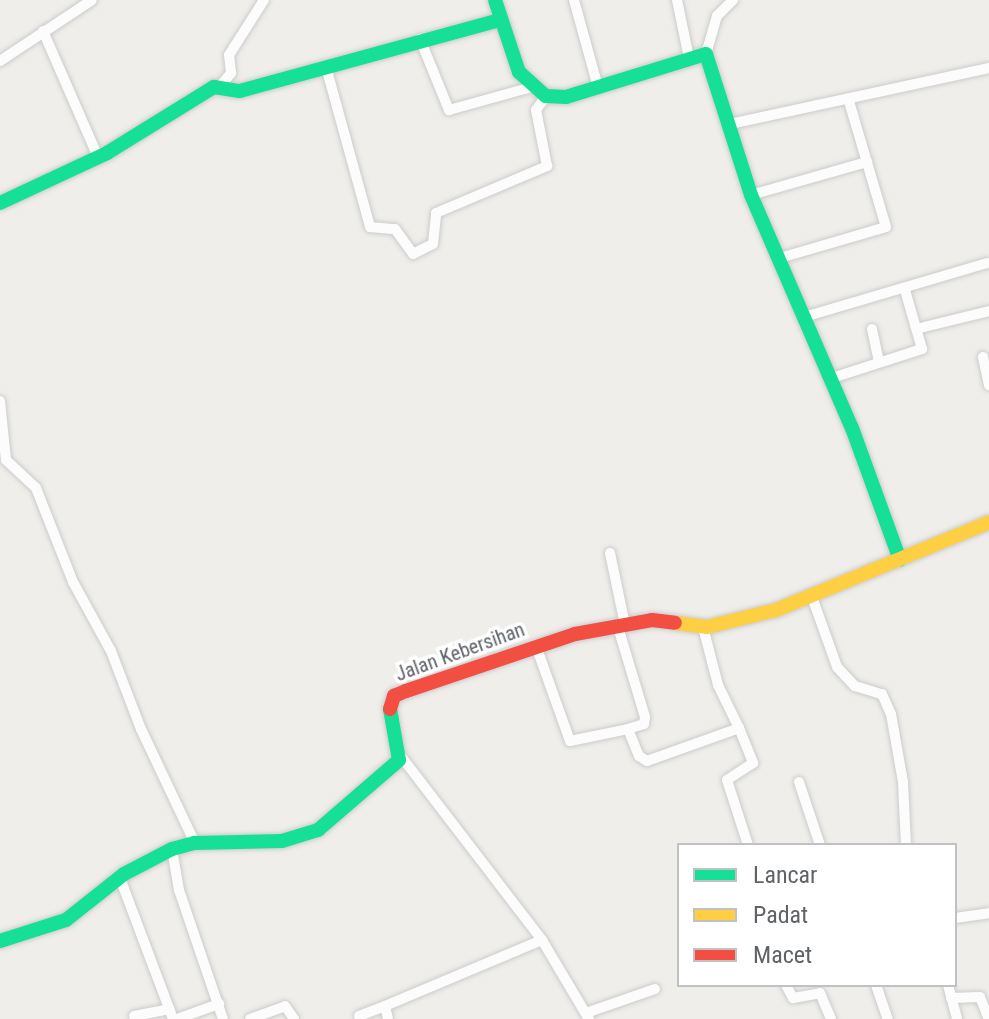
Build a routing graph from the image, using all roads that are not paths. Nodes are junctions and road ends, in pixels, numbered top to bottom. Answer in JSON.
{"nodes":[{"id":1,"x":92,"y":0,"type":"edge"},
{"id":2,"x":264,"y":0,"type":"edge"},
{"id":3,"x":495,"y":0,"type":"edge"},
{"id":4,"x":574,"y":0,"type":"edge"},
{"id":5,"x":677,"y":0,"type":"edge"},
{"id":6,"x":733,"y":0,"type":"edge"},
{"id":7,"x":499,"y":20,"type":"junction"},
{"id":8,"x":43,"y":31,"type":"junction"},
{"id":9,"x":420,"y":39,"type":"junction"},
{"id":10,"x":706,"y":54,"type":"junction"},
{"id":11,"x":689,"y":58,"type":"junction"},
{"id":12,"x":0,"y":61,"type":"edge"},
{"id":13,"x":326,"y":67,"type":"junction"},
{"id":14,"x":989,"y":68,"type":"edge"},
{"id":15,"x":221,"y":85,"type":"junction"},
{"id":16,"x":532,"y":87,"type":"junction"},
{"id":17,"x":598,"y":87,"type":"junction"},
{"id":18,"x":546,"y":96,"type":"junction"},
{"id":19,"x":848,"y":98,"type":"junction"},
{"id":20,"x":730,"y":124,"type":"junction"},
{"id":21,"x":98,"y":157,"type":"junction"},
{"id":22,"x":867,"y":162,"type":"junction"},
{"id":23,"x":751,"y":195,"type":"junction"},
{"id":24,"x":0,"y":203,"type":"edge"},
{"id":25,"x":780,"y":258,"type":"junction"},
{"id":26,"x":987,"y":263,"type":"edge"},
{"id":27,"x":905,"y":290,"type":"junction"},
{"id":28,"x":989,"y":311,"type":"edge"},
{"id":29,"x":804,"y":317,"type":"junction"},
{"id":30,"x":920,"y":328,"type":"junction"},
{"id":31,"x":872,"y":329,"type":"dead end"},
{"id":32,"x":983,"y":357,"type":"dead end"},
{"id":33,"x":879,"y":361,"type":"junction"},
{"id":34,"x":829,"y":379,"type":"junction"},
{"id":35,"x":989,"y":385,"type":"edge"},
{"id":36,"x":0,"y":401,"type":"edge"},
{"id":37,"x":989,"y":522,"type":"edge"},
{"id":38,"x":610,"y":553,"type":"dead end"},
{"id":39,"x":900,"y":560,"type":"junction"},
{"id":40,"x":812,"y":597,"type":"junction"},
{"id":41,"x":621,"y":626,"type":"junction"},
{"id":42,"x":703,"y":627,"type":"junction"},
{"id":43,"x":536,"y":646,"type":"junction"},
{"id":44,"x":739,"y":728,"type":"junction"},
{"id":45,"x":628,"y":729,"type":"junction"},
{"id":46,"x":400,"y":755,"type":"junction"},
{"id":47,"x":799,"y":782,"type":"dead end"},
{"id":48,"x":195,"y":843,"type":"junction"},
{"id":49,"x":747,"y":843,"type":"edge"},
{"id":50,"x":819,"y":843,"type":"edge"},
{"id":51,"x":906,"y":843,"type":"edge"},
{"id":52,"x":172,"y":849,"type":"junction"},
{"id":53,"x":120,"y":878,"type":"junction"},
{"id":54,"x":989,"y":913,"type":"edge"},
{"id":55,"x":957,"y":918,"type":"edge"},
{"id":56,"x":542,"y":940,"type":"junction"},
{"id":57,"x":0,"y":941,"type":"edge"},
{"id":58,"x":787,"y":987,"type":"edge"},
{"id":59,"x":877,"y":987,"type":"edge"},
{"id":60,"x":948,"y":987,"type":"edge"},
{"id":61,"x":655,"y":989,"type":"dead end"},
{"id":62,"x":951,"y":998,"type":"junction"},
{"id":63,"x":219,"y":1004,"type":"junction"},
{"id":64,"x":385,"y":1006,"type":"junction"},
{"id":65,"x":134,"y":1016,"type":"dead end"},
{"id":66,"x":173,"y":1016,"type":"edge"},
{"id":67,"x":587,"y":1016,"type":"edge"},
{"id":68,"x":357,"y":1018,"type":"edge"},
{"id":69,"x":223,"y":1019,"type":"edge"},
{"id":70,"x":250,"y":1019,"type":"edge"},
{"id":71,"x":294,"y":1019,"type":"edge"},
{"id":72,"x":388,"y":1019,"type":"edge"},
{"id":73,"x":831,"y":1019,"type":"edge"},
{"id":74,"x":888,"y":1019,"type":"edge"},
{"id":75,"x":957,"y":1019,"type":"edge"},
{"id":76,"x":989,"y":1019,"type":"edge"}],
"edges":[{"from":1,"to":8,"type":"street"},
{"from":2,"to":15,"type":"street"},
{"from":3,"to":7,"type":"street"},
{"from":4,"to":17,"type":"street"},
{"from":5,"to":11,"type":"street"},
{"from":6,"to":10,"type":"street"},
{"from":7,"to":9,"type":"street"},
{"from":7,"to":16,"type":"street"},
{"from":8,"to":12,"type":"street"},
{"from":8,"to":21,"type":"street"},
{"from":9,"to":13,"type":"street"},
{"from":9,"to":16,"type":"street"},
{"from":10,"to":11,"type":"street"},
{"from":10,"to":20,"type":"street"},
{"from":11,"to":17,"type":"street"},
{"from":13,"to":15,"type":"street"},
{"from":13,"to":18,"type":"street"},
{"from":14,"to":19,"type":"street"},
{"from":15,"to":21,"type":"street"},
{"from":16,"to":18,"type":"street"},
{"from":17,"to":18,"type":"street"},
{"from":19,"to":20,"type":"street"},
{"from":19,"to":22,"type":"street"},
{"from":20,"to":23,"type":"street"},
{"from":21,"to":24,"type":"street"},
{"from":22,"to":23,"type":"street"},
{"from":22,"to":25,"type":"street"},
{"from":23,"to":25,"type":"street"},
{"from":25,"to":29,"type":"street"},
{"from":26,"to":27,"type":"street"},
{"from":27,"to":29,"type":"street"},
{"from":27,"to":30,"type":"street"},
{"from":28,"to":30,"type":"street"},
{"from":29,"to":34,"type":"street"},
{"from":30,"to":33,"type":"street"},
{"from":31,"to":33,"type":"street"},
{"from":32,"to":35,"type":"street"},
{"from":33,"to":34,"type":"street"},
{"from":34,"to":39,"type":"street"},
{"from":36,"to":48,"type":"street"},
{"from":37,"to":39,"type":"street","name":"Jalan Kebersihan"},
{"from":38,"to":41,"type":"street"},
{"from":39,"to":40,"type":"street","name":"Jalan Kebersihan"},
{"from":40,"to":42,"type":"street","name":"Jalan Kebersihan"},
{"from":40,"to":51,"type":"street"},
{"from":41,"to":42,"type":"street","name":"Jalan Kebersihan"},
{"from":41,"to":43,"type":"street","name":"Jalan Kebersihan"},
{"from":41,"to":45,"type":"street"},
{"from":42,"to":44,"type":"street"},
{"from":43,"to":45,"type":"street"},
{"from":43,"to":46,"type":"street","name":"Jalan Kebersihan"},
{"from":44,"to":45,"type":"street"},
{"from":44,"to":49,"type":"street"},
{"from":46,"to":48,"type":"street"},
{"from":46,"to":56,"type":"street"},
{"from":47,"to":50,"type":"street"},
{"from":48,"to":52,"type":"street"},
{"from":52,"to":53,"type":"street"},
{"from":52,"to":63,"type":"street"},
{"from":53,"to":57,"type":"street"},
{"from":53,"to":66,"type":"street"},
{"from":54,"to":55,"type":"street"},
{"from":56,"to":64,"type":"street"},
{"from":56,"to":67,"type":"street"},
{"from":58,"to":73,"type":"street"},
{"from":59,"to":74,"type":"street"},
{"from":60,"to":62,"type":"street"},
{"from":61,"to":67,"type":"street"},
{"from":62,"to":75,"type":"street"},
{"from":62,"to":76,"type":"street"},
{"from":63,"to":66,"type":"street"},
{"from":63,"to":69,"type":"street"},
{"from":64,"to":68,"type":"street"},
{"from":64,"to":72,"type":"street"},
{"from":65,"to":66,"type":"street"},
{"from":70,"to":71,"type":"street"}]}
